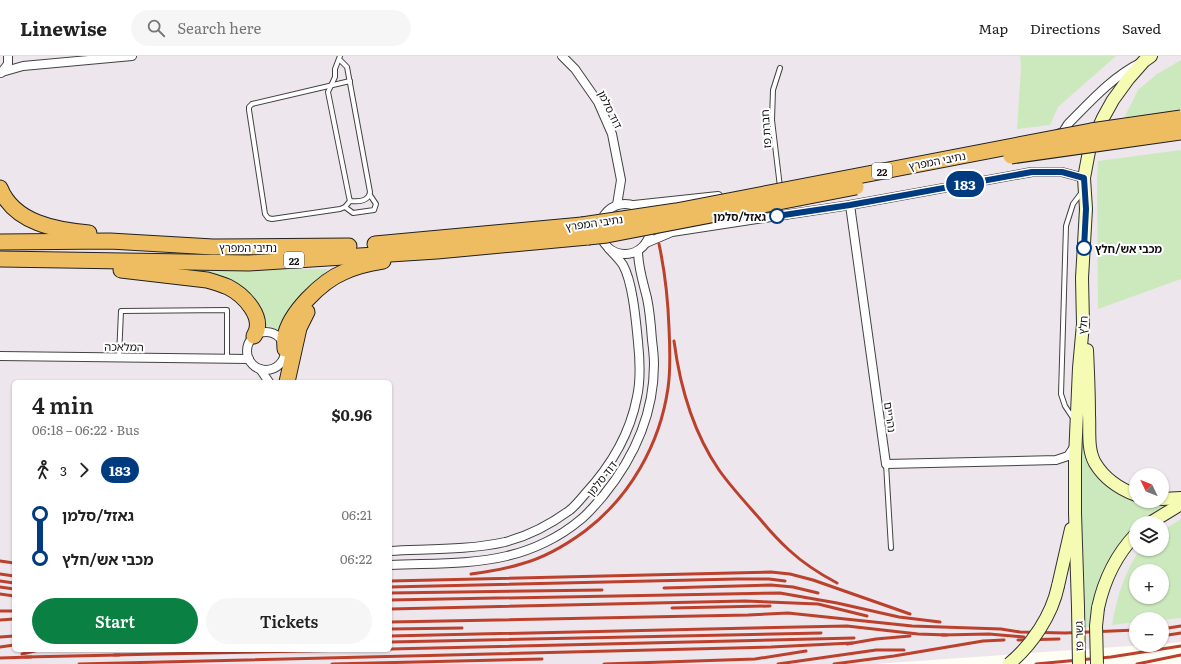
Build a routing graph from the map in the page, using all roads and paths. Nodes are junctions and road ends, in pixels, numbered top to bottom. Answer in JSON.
{"nodes":[{"id":1,"x":8,"y":56,"type":"edge"},
{"id":2,"x":132,"y":56,"type":"edge"},
{"id":3,"x":562,"y":56,"type":"edge"},
{"id":4,"x":340,"y":58,"type":"edge"},
{"id":5,"x":1148,"y":58,"type":"edge"},
{"id":6,"x":780,"y":68,"type":"dead end"},
{"id":7,"x":1,"y":73,"type":"edge"},
{"id":8,"x":350,"y":81,"type":"junction"},
{"id":9,"x":331,"y":85,"type":"junction"},
{"id":10,"x":1181,"y":118,"type":"edge"},
{"id":11,"x":1181,"y":132,"type":"edge"},
{"id":12,"x":1084,"y":183,"type":"junction"},
{"id":13,"x":0,"y":188,"type":"edge"},
{"id":14,"x":780,"y":190,"type":"junction"},
{"id":15,"x":370,"y":195,"type":"junction"},
{"id":16,"x":350,"y":201,"type":"junction"},
{"id":17,"x":617,"y":205,"type":"junction"},
{"id":18,"x":634,"y":205,"type":"junction"},
{"id":19,"x":850,"y":205,"type":"junction"},
{"id":20,"x":345,"y":207,"type":"junction"},
{"id":21,"x":585,"y":231,"type":"junction"},
{"id":22,"x":672,"y":232,"type":"junction"},
{"id":23,"x":0,"y":242,"type":"edge"},
{"id":24,"x":646,"y":243,"type":"junction"},
{"id":25,"x":213,"y":247,"type":"junction"},
{"id":26,"x":609,"y":249,"type":"junction"},
{"id":27,"x":437,"y":250,"type":"junction"},
{"id":28,"x":638,"y":251,"type":"junction"},
{"id":29,"x":0,"y":259,"type":"edge"},
{"id":30,"x":25,"y":259,"type":"junction"},
{"id":31,"x":344,"y":271,"type":"junction"},
{"id":32,"x":1083,"y":324,"type":"junction"},
{"id":33,"x":254,"y":336,"type":"junction"},
{"id":34,"x":284,"y":353,"type":"junction"},
{"id":35,"x":0,"y":356,"type":"edge"},
{"id":36,"x":119,"y":357,"type":"junction"},
{"id":37,"x":227,"y":358,"type":"junction"},
{"id":38,"x":249,"y":359,"type":"junction"},
{"id":39,"x":260,"y":369,"type":"junction"},
{"id":40,"x":268,"y":380,"type":"edge"},
{"id":41,"x":283,"y":380,"type":"edge"},
{"id":42,"x":288,"y":380,"type":"edge"},
{"id":43,"x":1076,"y":423,"type":"junction"},
{"id":44,"x":1076,"y":440,"type":"junction"},
{"id":45,"x":1056,"y":460,"type":"junction"},
{"id":46,"x":886,"y":464,"type":"junction"},
{"id":47,"x":1075,"y":472,"type":"junction"},
{"id":48,"x":1129,"y":492,"type":"edge"},
{"id":49,"x":1181,"y":498,"type":"edge"},
{"id":50,"x":1169,"y":499,"type":"edge"},
{"id":51,"x":1181,"y":504,"type":"edge"},
{"id":52,"x":1075,"y":513,"type":"junction"},
{"id":53,"x":1161,"y":516,"type":"edge"},
{"id":54,"x":1129,"y":542,"type":"edge"},
{"id":55,"x":891,"y":548,"type":"dead end"},
{"id":56,"x":392,"y":551,"type":"edge"},
{"id":57,"x":392,"y":565,"type":"edge"},
{"id":58,"x":1078,"y":607,"type":"joint"},
{"id":59,"x":1009,"y":664,"type":"edge"},
{"id":60,"x":1079,"y":664,"type":"edge"},
{"id":61,"x":1096,"y":664,"type":"edge"}],
"edges":[{"from":1,"to":7,"type":"street"},
{"from":2,"to":7,"type":"street"},
{"from":3,"to":17,"type":"street","name":"דוד סלמן"},
{"from":4,"to":8,"type":"lane"},
{"from":4,"to":9,"type":"lane"},
{"from":5,"to":12,"type":"street","name":"חלץ"},
{"from":5,"to":14,"type":"street"},
{"from":6,"to":14,"type":"lane","name":"חברת פז"},
{"from":8,"to":9,"type":"lane"},
{"from":8,"to":15,"type":"lane"},
{"from":9,"to":16,"type":"lane"},
{"from":9,"to":20,"type":"lane"},
{"from":10,"to":21,"type":"highway","name":"נתיבי המפרץ","number":"22","bridge":true},
{"from":11,"to":21,"type":"highway","name":"נתיבי המפרץ","number":"22","bridge":true},
{"from":12,"to":19,"type":"street"},
{"from":12,"to":32,"type":"street","name":"חלץ"},
{"from":12,"to":43,"type":"lane"},
{"from":13,"to":25,"type":"highway"},
{"from":14,"to":18,"type":"street"},
{"from":14,"to":22,"type":"street"},
{"from":15,"to":16,"type":"lane"},
{"from":15,"to":20,"type":"lane"},
{"from":16,"to":20,"type":"lane"},
{"from":17,"to":18,"type":"street"},
{"from":17,"to":26,"type":"street"},
{"from":18,"to":24,"type":"street"},
{"from":19,"to":22,"type":"street"},
{"from":19,"to":46,"type":"street","name":"נהריים"},
{"from":21,"to":25,"type":"highway","name":"נתיבי המפרץ","number":"22"},
{"from":21,"to":27,"type":"highway","name":"נתיבי המפרץ","number":"22"},
{"from":22,"to":24,"type":"street"},
{"from":23,"to":25,"type":"highway","name":"נתיבי המפרץ","number":"22"},
{"from":24,"to":28,"type":"street"},
{"from":26,"to":28,"type":"street"},
{"from":26,"to":56,"type":"street","name":"דוד סלמן"},
{"from":27,"to":30,"type":"highway","name":"נתיבי המפרץ","number":"22"},
{"from":27,"to":31,"type":"highway"},
{"from":28,"to":57,"type":"street","name":"דוד סלמן"},
{"from":29,"to":30,"type":"highway","name":"נתיבי המפרץ","number":"22"},
{"from":30,"to":33,"type":"highway"},
{"from":31,"to":34,"type":"highway"},
{"from":31,"to":42,"type":"highway"},
{"from":32,"to":43,"type":"street","name":"חלץ"},
{"from":32,"to":48,"type":"street"},
{"from":33,"to":34,"type":"street"},
{"from":33,"to":38,"type":"street"},
{"from":34,"to":39,"type":"street"},
{"from":34,"to":41,"type":"street"},
{"from":35,"to":36,"type":"street","name":"המלאכה"},
{"from":36,"to":37,"type":"street","name":"המלאכה"},
{"from":36,"to":37,"type":"lane"},
{"from":37,"to":38,"type":"street","name":"המלאכה"},
{"from":38,"to":39,"type":"street"},
{"from":39,"to":40,"type":"street"},
{"from":43,"to":44,"type":"street","name":"חלץ"},
{"from":44,"to":45,"type":"street"},
{"from":44,"to":47,"type":"street","name":"חלץ"},
{"from":45,"to":46,"type":"street"},
{"from":45,"to":47,"type":"street"},
{"from":46,"to":55,"type":"lane"},
{"from":47,"to":52,"type":"street","name":"חלץ"},
{"from":49,"to":50,"type":"street"},
{"from":51,"to":53,"type":"street"},
{"from":52,"to":58,"type":"street","name":"חלץ"},
{"from":52,"to":59,"type":"street","bridge":true},
{"from":54,"to":61,"type":"street","name":"גשר פז","bridge":true},
{"from":58,"to":60,"type":"street","name":"גשר פז","bridge":true}]}
